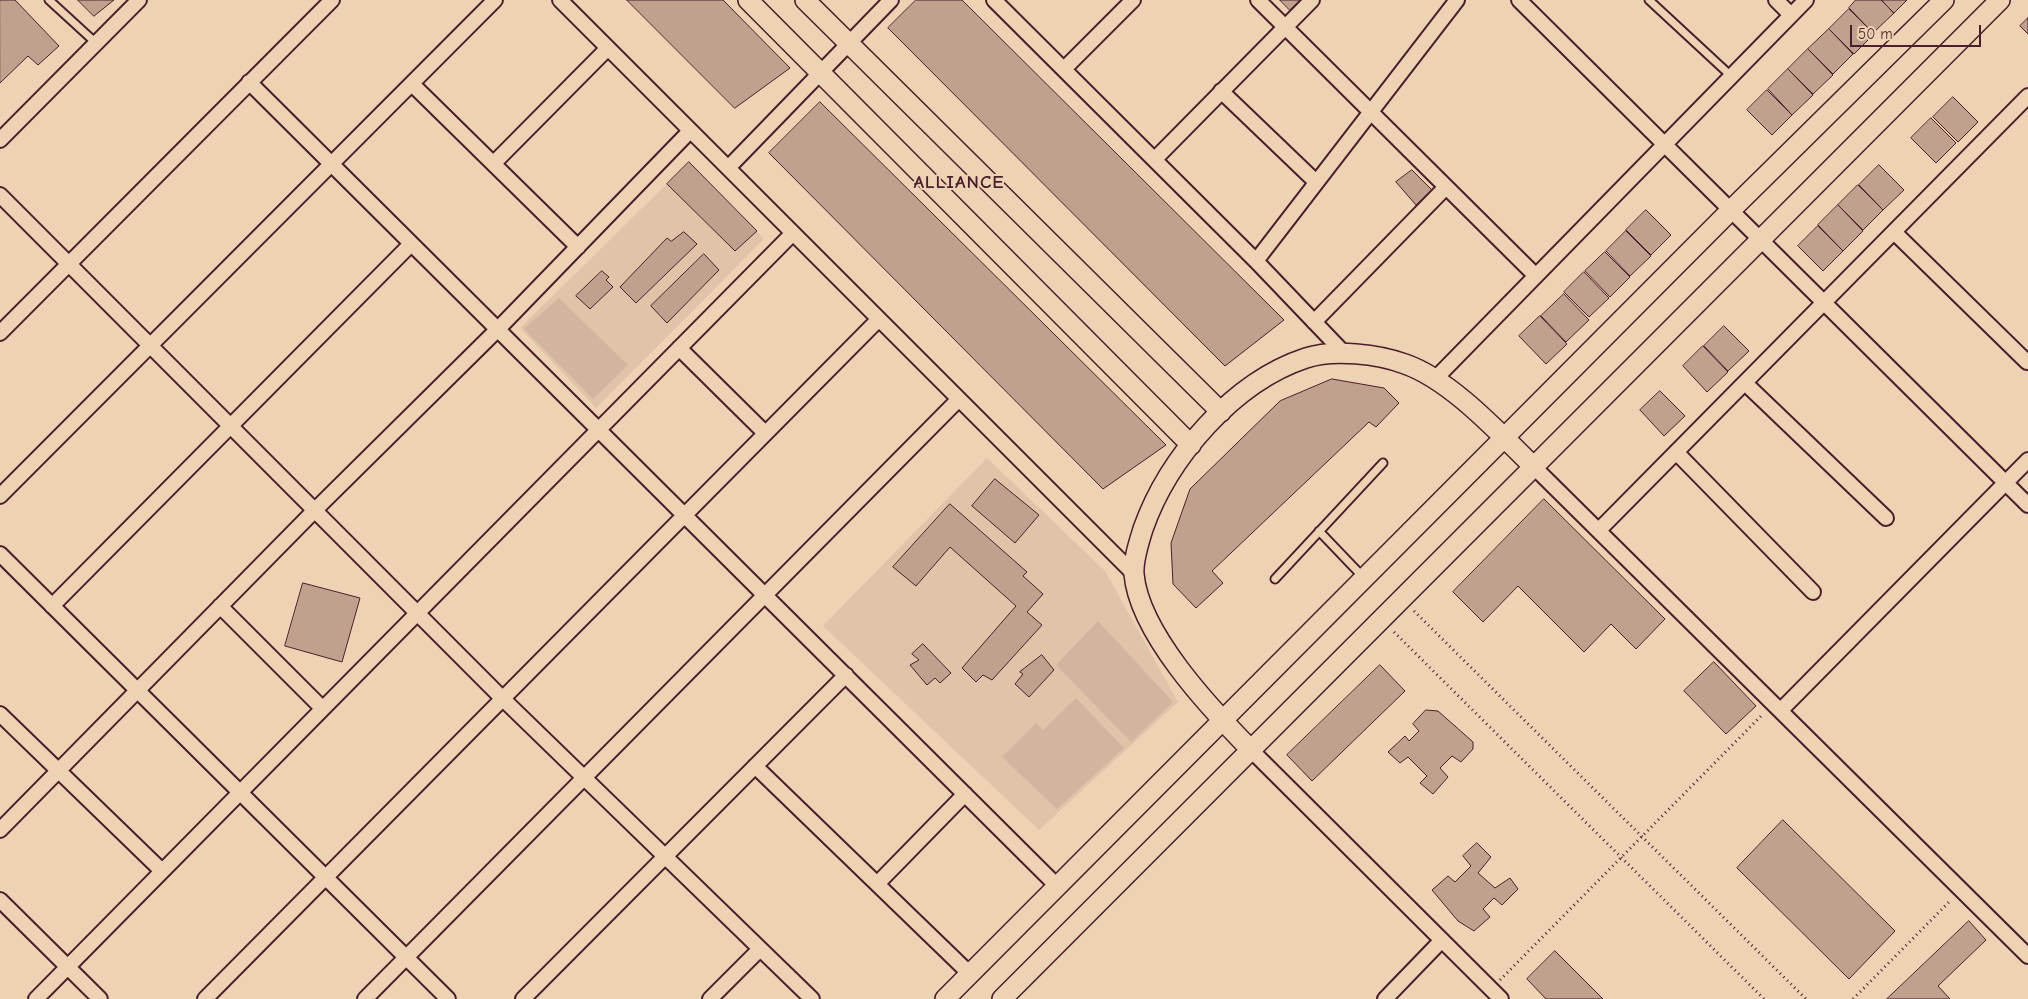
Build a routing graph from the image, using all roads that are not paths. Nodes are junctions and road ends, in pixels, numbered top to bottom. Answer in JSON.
{"nodes":[{"id":1,"x":48,"y":0,"type":"edge"},
{"id":2,"x":139,"y":0,"type":"edge"},
{"id":3,"x":332,"y":0,"type":"edge"},
{"id":4,"x":494,"y":0,"type":"edge"},
{"id":5,"x":560,"y":0,"type":"edge"},
{"id":6,"x":748,"y":0,"type":"edge"},
{"id":7,"x":805,"y":0,"type":"edge"},
{"id":8,"x":891,"y":0,"type":"edge"},
{"id":9,"x":1134,"y":0,"type":"edge"},
{"id":10,"x":1258,"y":0,"type":"edge"},
{"id":11,"x":1312,"y":0,"type":"edge"},
{"id":12,"x":1457,"y":0,"type":"edge"},
{"id":13,"x":1519,"y":0,"type":"edge"},
{"id":14,"x":1649,"y":0,"type":"edge"},
{"id":15,"x":1776,"y":0,"type":"edge"},
{"id":16,"x":1806,"y":0,"type":"edge"},
{"id":17,"x":1944,"y":0,"type":"edge"},
{"id":18,"x":2000,"y":0,"type":"edge"},
{"id":19,"x":1000,"y":2,"type":"edge"},
{"id":20,"x":1791,"y":15,"type":"junction"},
{"id":21,"x":1285,"y":26,"type":"junction"},
{"id":22,"x":96,"y":43,"type":"junction"},
{"id":23,"x":849,"y":43,"type":"junction"},
{"id":24,"x":608,"y":48,"type":"junction"},
{"id":25,"x":1064,"y":69,"type":"junction"},
{"id":26,"x":820,"y":73,"type":"junction"},
{"id":27,"x":1730,"y":75,"type":"junction"},
{"id":28,"x":249,"y":82,"type":"junction"},
{"id":29,"x":412,"y":84,"type":"junction"},
{"id":30,"x":1221,"y":91,"type":"junction"},
{"id":31,"x":2028,"y":96,"type":"edge"},
{"id":32,"x":1372,"y":113,"type":"junction"},
{"id":33,"x":690,"y":131,"type":"junction"},
{"id":34,"x":0,"y":140,"type":"edge"},
{"id":35,"x":1665,"y":144,"type":"junction"},
{"id":36,"x":1155,"y":159,"type":"junction"},
{"id":37,"x":331,"y":163,"type":"junction"},
{"id":38,"x":494,"y":164,"type":"junction"},
{"id":39,"x":728,"y":168,"type":"junction"},
{"id":40,"x":1316,"y":182,"type":"junction"},
{"id":41,"x":1446,"y":187,"type":"junction"},
{"id":42,"x":0,"y":195,"type":"edge"},
{"id":43,"x":1730,"y":211,"type":"junction"},
{"id":44,"x":1894,"y":232,"type":"junction"},
{"id":45,"x":793,"y":233,"type":"junction"},
{"id":46,"x":1759,"y":240,"type":"junction"},
{"id":47,"x":411,"y":244,"type":"junction"},
{"id":48,"x":578,"y":247,"type":"junction"},
{"id":49,"x":1256,"y":260,"type":"junction"},
{"id":50,"x":69,"y":263,"type":"junction"},
{"id":51,"x":1536,"y":276,"type":"junction"},
{"id":52,"x":1824,"y":303,"type":"junction"},
{"id":53,"x":879,"y":319,"type":"junction"},
{"id":54,"x":1314,"y":322,"type":"junction"},
{"id":55,"x":498,"y":329,"type":"junction"},
{"id":56,"x":0,"y":332,"type":"edge"},
{"id":57,"x":150,"y":344,"type":"junction"},
{"id":58,"x":679,"y":348,"type":"junction"},
{"id":59,"x":1343,"y":352,"type":"junction"},
{"id":60,"x":2027,"y":362,"type":"dead end"},
{"id":61,"x":1434,"y":379,"type":"junction"},
{"id":62,"x":1745,"y":383,"type":"junction"},
{"id":63,"x":959,"y":399,"type":"junction"},
{"id":64,"x":1221,"y":412,"type":"junction"},
{"id":65,"x":231,"y":425,"type":"junction"},
{"id":66,"x":600,"y":430,"type":"junction"},
{"id":67,"x":765,"y":432,"type":"junction"},
{"id":68,"x":1505,"y":438,"type":"junction"},
{"id":69,"x":1190,"y":445,"type":"junction"},
{"id":70,"x":1676,"y":452,"type":"junction"},
{"id":71,"x":2028,"y":460,"type":"edge"},
{"id":72,"x":1383,"y":463,"type":"dead end"},
{"id":73,"x":1534,"y":467,"type":"junction"},
{"id":74,"x":2005,"y":483,"type":"junction"},
{"id":75,"x":0,"y":496,"type":"edge"},
{"id":76,"x":2028,"y":505,"type":"edge"},
{"id":77,"x":316,"y":509,"type":"junction"},
{"id":78,"x":684,"y":515,"type":"junction"},
{"id":79,"x":1886,"y":518,"type":"dead end"},
{"id":80,"x":1599,"y":530,"type":"junction"},
{"id":81,"x":1319,"y":531,"type":"junction"},
{"id":82,"x":0,"y":554,"type":"edge"},
{"id":83,"x":1134,"y":574,"type":"junction"},
{"id":84,"x":1365,"y":578,"type":"junction"},
{"id":85,"x":1274,"y":579,"type":"dead end"},
{"id":86,"x":1813,"y":592,"type":"dead end"},
{"id":87,"x":764,"y":595,"type":"junction"},
{"id":88,"x":52,"y":606,"type":"junction"},
{"id":89,"x":220,"y":606,"type":"junction"},
{"id":90,"x":417,"y":612,"type":"junction"},
{"id":91,"x":846,"y":675,"type":"junction"},
{"id":92,"x":137,"y":691,"type":"junction"},
{"id":93,"x":503,"y":699,"type":"junction"},
{"id":94,"x":1777,"y":707,"type":"junction"},
{"id":95,"x":322,"y":708,"type":"junction"},
{"id":96,"x":0,"y":714,"type":"edge"},
{"id":97,"x":1222,"y":720,"type":"junction"},
{"id":98,"x":1250,"y":749,"type":"junction"},
{"id":99,"x":755,"y":766,"type":"junction"},
{"id":100,"x":59,"y":770,"type":"junction"},
{"id":101,"x":584,"y":778,"type":"junction"},
{"id":102,"x":239,"y":792,"type":"junction"},
{"id":103,"x":965,"y":794,"type":"junction"},
{"id":104,"x":0,"y":830,"type":"edge"},
{"id":105,"x":665,"y":858,"type":"junction"},
{"id":106,"x":162,"y":870,"type":"junction"},
{"id":107,"x":324,"y":877,"type":"junction"},
{"id":108,"x":877,"y":884,"type":"junction"},
{"id":109,"x":1057,"y":886,"type":"junction"},
{"id":110,"x":0,"y":900,"type":"edge"},
{"id":111,"x":1442,"y":940,"type":"junction"},
{"id":112,"x":760,"y":949,"type":"junction"},
{"id":113,"x":2028,"y":956,"type":"edge"},
{"id":114,"x":406,"y":958,"type":"junction"},
{"id":115,"x":67,"y":967,"type":"junction"},
{"id":116,"x":970,"y":974,"type":"junction"},
{"id":117,"x":36,"y":999,"type":"edge"},
{"id":118,"x":100,"y":999,"type":"edge"},
{"id":119,"x":205,"y":999,"type":"edge"},
{"id":120,"x":365,"y":999,"type":"edge"},
{"id":121,"x":448,"y":999,"type":"edge"},
{"id":122,"x":523,"y":999,"type":"edge"},
{"id":123,"x":710,"y":999,"type":"edge"},
{"id":124,"x":812,"y":999,"type":"edge"},
{"id":125,"x":945,"y":999,"type":"edge"},
{"id":126,"x":1002,"y":999,"type":"edge"},
{"id":127,"x":1385,"y":999,"type":"edge"},
{"id":128,"x":1501,"y":999,"type":"edge"}],
"edges":[{"from":1,"to":22,"type":"lane"},
{"from":2,"to":22,"type":"street"},
{"from":3,"to":28,"type":"street"},
{"from":4,"to":29,"type":"street"},
{"from":5,"to":24,"type":"street"},
{"from":6,"to":26,"type":"street"},
{"from":7,"to":23,"type":"street"},
{"from":8,"to":23,"type":"street"},
{"from":9,"to":25,"type":"street"},
{"from":10,"to":21,"type":"street"},
{"from":11,"to":21,"type":"street"},
{"from":12,"to":32,"type":"street"},
{"from":13,"to":35,"type":"street"},
{"from":14,"to":27,"type":"lane"},
{"from":15,"to":20,"type":"street"},
{"from":16,"to":20,"type":"street"},
{"from":17,"to":43,"type":"street"},
{"from":18,"to":46,"type":"street"},
{"from":19,"to":25,"type":"street"},
{"from":20,"to":27,"type":"street"},
{"from":21,"to":30,"type":"street"},
{"from":21,"to":32,"type":"street"},
{"from":22,"to":34,"type":"street"},
{"from":23,"to":26,"type":"street"},
{"from":23,"to":64,"type":"street"},
{"from":24,"to":33,"type":"street"},
{"from":24,"to":38,"type":"street"},
{"from":25,"to":36,"type":"street"},
{"from":26,"to":39,"type":"street"},
{"from":26,"to":69,"type":"street"},
{"from":27,"to":35,"type":"street"},
{"from":28,"to":37,"type":"street"},
{"from":28,"to":50,"type":"street"},
{"from":29,"to":37,"type":"street"},
{"from":29,"to":38,"type":"street"},
{"from":30,"to":36,"type":"street"},
{"from":30,"to":40,"type":"street"},
{"from":31,"to":44,"type":"street"},
{"from":32,"to":40,"type":"street"},
{"from":32,"to":41,"type":"street"},
{"from":33,"to":39,"type":"street"},
{"from":33,"to":48,"type":"street"},
{"from":35,"to":43,"type":"street"},
{"from":35,"to":51,"type":"street"},
{"from":36,"to":49,"type":"street"},
{"from":37,"to":47,"type":"street"},
{"from":37,"to":57,"type":"street"},
{"from":38,"to":48,"type":"street"},
{"from":39,"to":45,"type":"street"},
{"from":40,"to":49,"type":"street"},
{"from":41,"to":51,"type":"street"},
{"from":41,"to":54,"type":"street"},
{"from":42,"to":50,"type":"street"},
{"from":43,"to":46,"type":"street"},
{"from":43,"to":68,"type":"street"},
{"from":44,"to":52,"type":"street"},
{"from":44,"to":60,"type":"street"},
{"from":45,"to":53,"type":"street"},
{"from":45,"to":58,"type":"street"},
{"from":46,"to":52,"type":"street"},
{"from":46,"to":73,"type":"street"},
{"from":47,"to":55,"type":"street"},
{"from":47,"to":65,"type":"street"},
{"from":48,"to":55,"type":"street"},
{"from":49,"to":54,"type":"street"},
{"from":50,"to":56,"type":"street"},
{"from":50,"to":57,"type":"street"},
{"from":51,"to":61,"type":"street"},
{"from":52,"to":62,"type":"street"},
{"from":52,"to":74,"type":"street"},
{"from":53,"to":63,"type":"street"},
{"from":53,"to":67,"type":"street"},
{"from":54,"to":59,"type":"street"},
{"from":55,"to":66,"type":"street"},
{"from":55,"to":77,"type":"street"},
{"from":57,"to":65,"type":"street"},
{"from":57,"to":75,"type":"street"},
{"from":58,"to":66,"type":"street"},
{"from":58,"to":67,"type":"street"},
{"from":59,"to":61,"type":"street"},
{"from":59,"to":64,"type":"street"},
{"from":61,"to":68,"type":"street"},
{"from":62,"to":70,"type":"street"},
{"from":62,"to":79,"type":"street"},
{"from":63,"to":83,"type":"street"},
{"from":63,"to":87,"type":"street"},
{"from":64,"to":69,"type":"street"},
{"from":65,"to":77,"type":"street"},
{"from":65,"to":88,"type":"street"},
{"from":66,"to":78,"type":"street"},
{"from":66,"to":90,"type":"street"},
{"from":67,"to":78,"type":"street"},
{"from":68,"to":73,"type":"street"},
{"from":68,"to":84,"type":"street"},
{"from":69,"to":83,"type":"street"},
{"from":70,"to":80,"type":"street"},
{"from":70,"to":86,"type":"street"},
{"from":71,"to":74,"type":"street"},
{"from":72,"to":81,"type":"lane"},
{"from":73,"to":80,"type":"street"},
{"from":73,"to":98,"type":"street"},
{"from":74,"to":76,"type":"street"},
{"from":74,"to":94,"type":"street"},
{"from":77,"to":89,"type":"street"},
{"from":77,"to":90,"type":"street"},
{"from":78,"to":87,"type":"street"},
{"from":78,"to":93,"type":"street"},
{"from":80,"to":94,"type":"street"},
{"from":81,"to":84,"type":"lane"},
{"from":81,"to":85,"type":"lane"},
{"from":82,"to":88,"type":"street"},
{"from":83,"to":97,"type":"street"},
{"from":84,"to":97,"type":"street"},
{"from":87,"to":91,"type":"street"},
{"from":87,"to":101,"type":"street"},
{"from":88,"to":92,"type":"street"},
{"from":89,"to":92,"type":"street"},
{"from":89,"to":95,"type":"street"},
{"from":90,"to":93,"type":"street"},
{"from":90,"to":95,"type":"street"},
{"from":91,"to":99,"type":"street"},
{"from":91,"to":103,"type":"street"},
{"from":92,"to":100,"type":"street"},
{"from":92,"to":102,"type":"street"},
{"from":93,"to":101,"type":"street"},
{"from":93,"to":107,"type":"street"},
{"from":94,"to":113,"type":"street"},
{"from":95,"to":102,"type":"street"},
{"from":96,"to":100,"type":"street"},
{"from":97,"to":98,"type":"street"},
{"from":97,"to":109,"type":"street"},
{"from":98,"to":111,"type":"street"},
{"from":98,"to":126,"type":"street"},
{"from":99,"to":105,"type":"street"},
{"from":99,"to":108,"type":"street"},
{"from":100,"to":104,"type":"street"},
{"from":100,"to":106,"type":"street"},
{"from":101,"to":105,"type":"street"},
{"from":101,"to":114,"type":"street"},
{"from":102,"to":106,"type":"street"},
{"from":102,"to":107,"type":"street"},
{"from":103,"to":108,"type":"street"},
{"from":103,"to":109,"type":"street"},
{"from":105,"to":112,"type":"street"},
{"from":105,"to":122,"type":"street"},
{"from":106,"to":115,"type":"street"},
{"from":107,"to":114,"type":"street"},
{"from":107,"to":119,"type":"street"},
{"from":108,"to":116,"type":"street"},
{"from":109,"to":116,"type":"street"},
{"from":110,"to":115,"type":"street"},
{"from":111,"to":127,"type":"street"},
{"from":111,"to":128,"type":"street"},
{"from":112,"to":123,"type":"street"},
{"from":112,"to":124,"type":"street"},
{"from":114,"to":120,"type":"street"},
{"from":114,"to":121,"type":"street"},
{"from":115,"to":117,"type":"street"},
{"from":115,"to":118,"type":"street"},
{"from":116,"to":125,"type":"street"}]}
